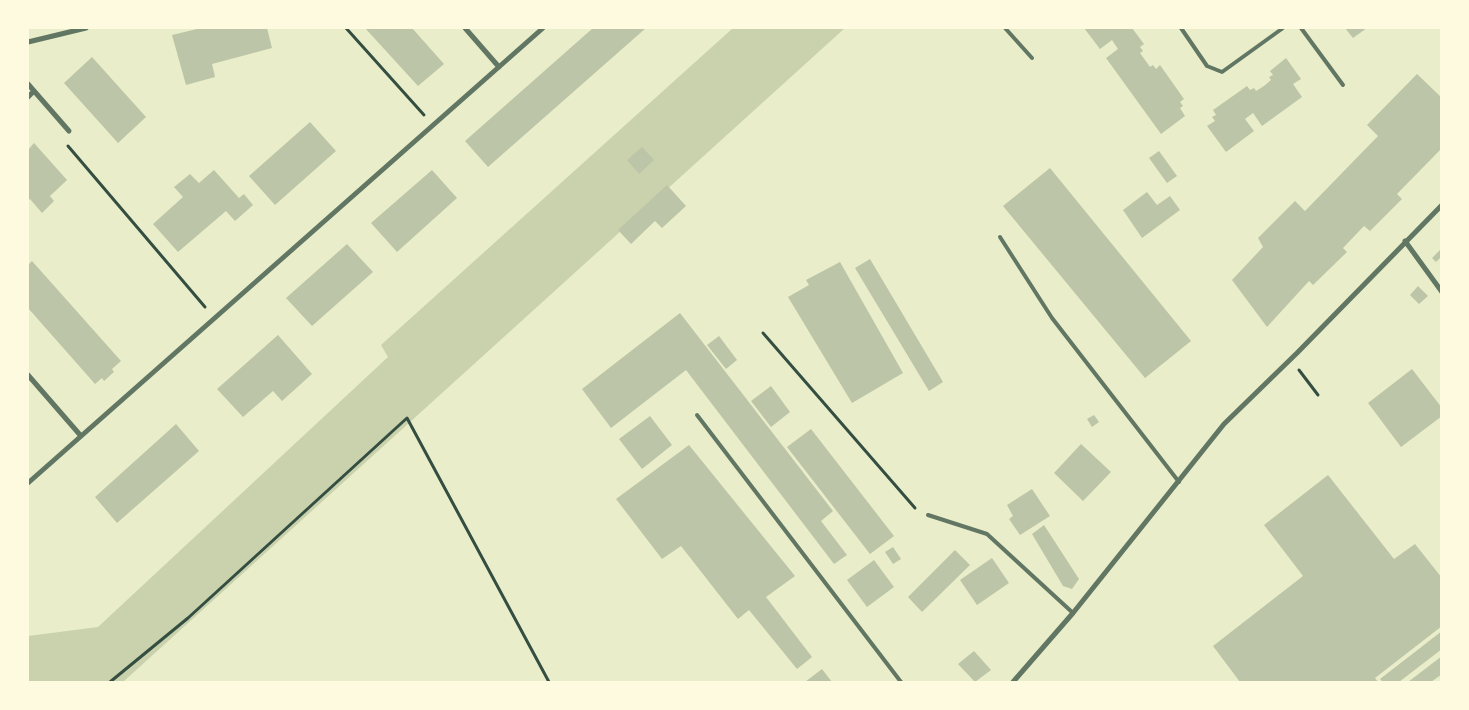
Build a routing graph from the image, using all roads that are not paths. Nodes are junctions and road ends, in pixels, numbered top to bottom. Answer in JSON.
{"nodes":[{"id":1,"x":86,"y":28,"type":"edge"},
{"id":2,"x":465,"y":28,"type":"edge"},
{"id":3,"x":543,"y":28,"type":"edge"},
{"id":4,"x":1005,"y":28,"type":"edge"},
{"id":5,"x":1181,"y":28,"type":"edge"},
{"id":6,"x":1282,"y":28,"type":"edge"},
{"id":7,"x":1301,"y":28,"type":"edge"},
{"id":8,"x":28,"y":42,"type":"edge"},
{"id":9,"x":1032,"y":58,"type":"dead end"},
{"id":10,"x":499,"y":66,"type":"junction"},
{"id":11,"x":28,"y":84,"type":"edge"},
{"id":12,"x":1343,"y":85,"type":"dead end"},
{"id":13,"x":34,"y":91,"type":"junction"},
{"id":14,"x":28,"y":97,"type":"edge"},
{"id":15,"x":69,"y":131,"type":"road end"},
{"id":16,"x":1442,"y":204,"type":"edge"},
{"id":17,"x":1000,"y":237,"type":"dead end"},
{"id":18,"x":1405,"y":241,"type":"junction"},
{"id":19,"x":1442,"y":292,"type":"edge"},
{"id":20,"x":28,"y":375,"type":"edge"},
{"id":21,"x":696,"y":415,"type":"dead end"},
{"id":22,"x":81,"y":436,"type":"junction"},
{"id":23,"x":1179,"y":482,"type":"junction"},
{"id":24,"x":28,"y":484,"type":"edge"},
{"id":25,"x":928,"y":515,"type":"road end"},
{"id":26,"x":1073,"y":612,"type":"junction"},
{"id":27,"x":901,"y":682,"type":"edge"},
{"id":28,"x":1013,"y":682,"type":"edge"}],
"edges":[{"from":1,"to":8,"type":"street"},
{"from":2,"to":10,"type":"street"},
{"from":3,"to":10,"type":"street"},
{"from":4,"to":9,"type":"lane"},
{"from":5,"to":6,"type":"lane"},
{"from":7,"to":12,"type":"lane"},
{"from":10,"to":22,"type":"street"},
{"from":11,"to":13,"type":"street"},
{"from":13,"to":14,"type":"street"},
{"from":13,"to":15,"type":"street"},
{"from":16,"to":18,"type":"street"},
{"from":17,"to":23,"type":"lane"},
{"from":18,"to":19,"type":"street"},
{"from":18,"to":23,"type":"street"},
{"from":20,"to":22,"type":"street"},
{"from":21,"to":27,"type":"lane"},
{"from":22,"to":24,"type":"street"},
{"from":23,"to":26,"type":"street"},
{"from":25,"to":26,"type":"lane"},
{"from":26,"to":28,"type":"street"}]}
